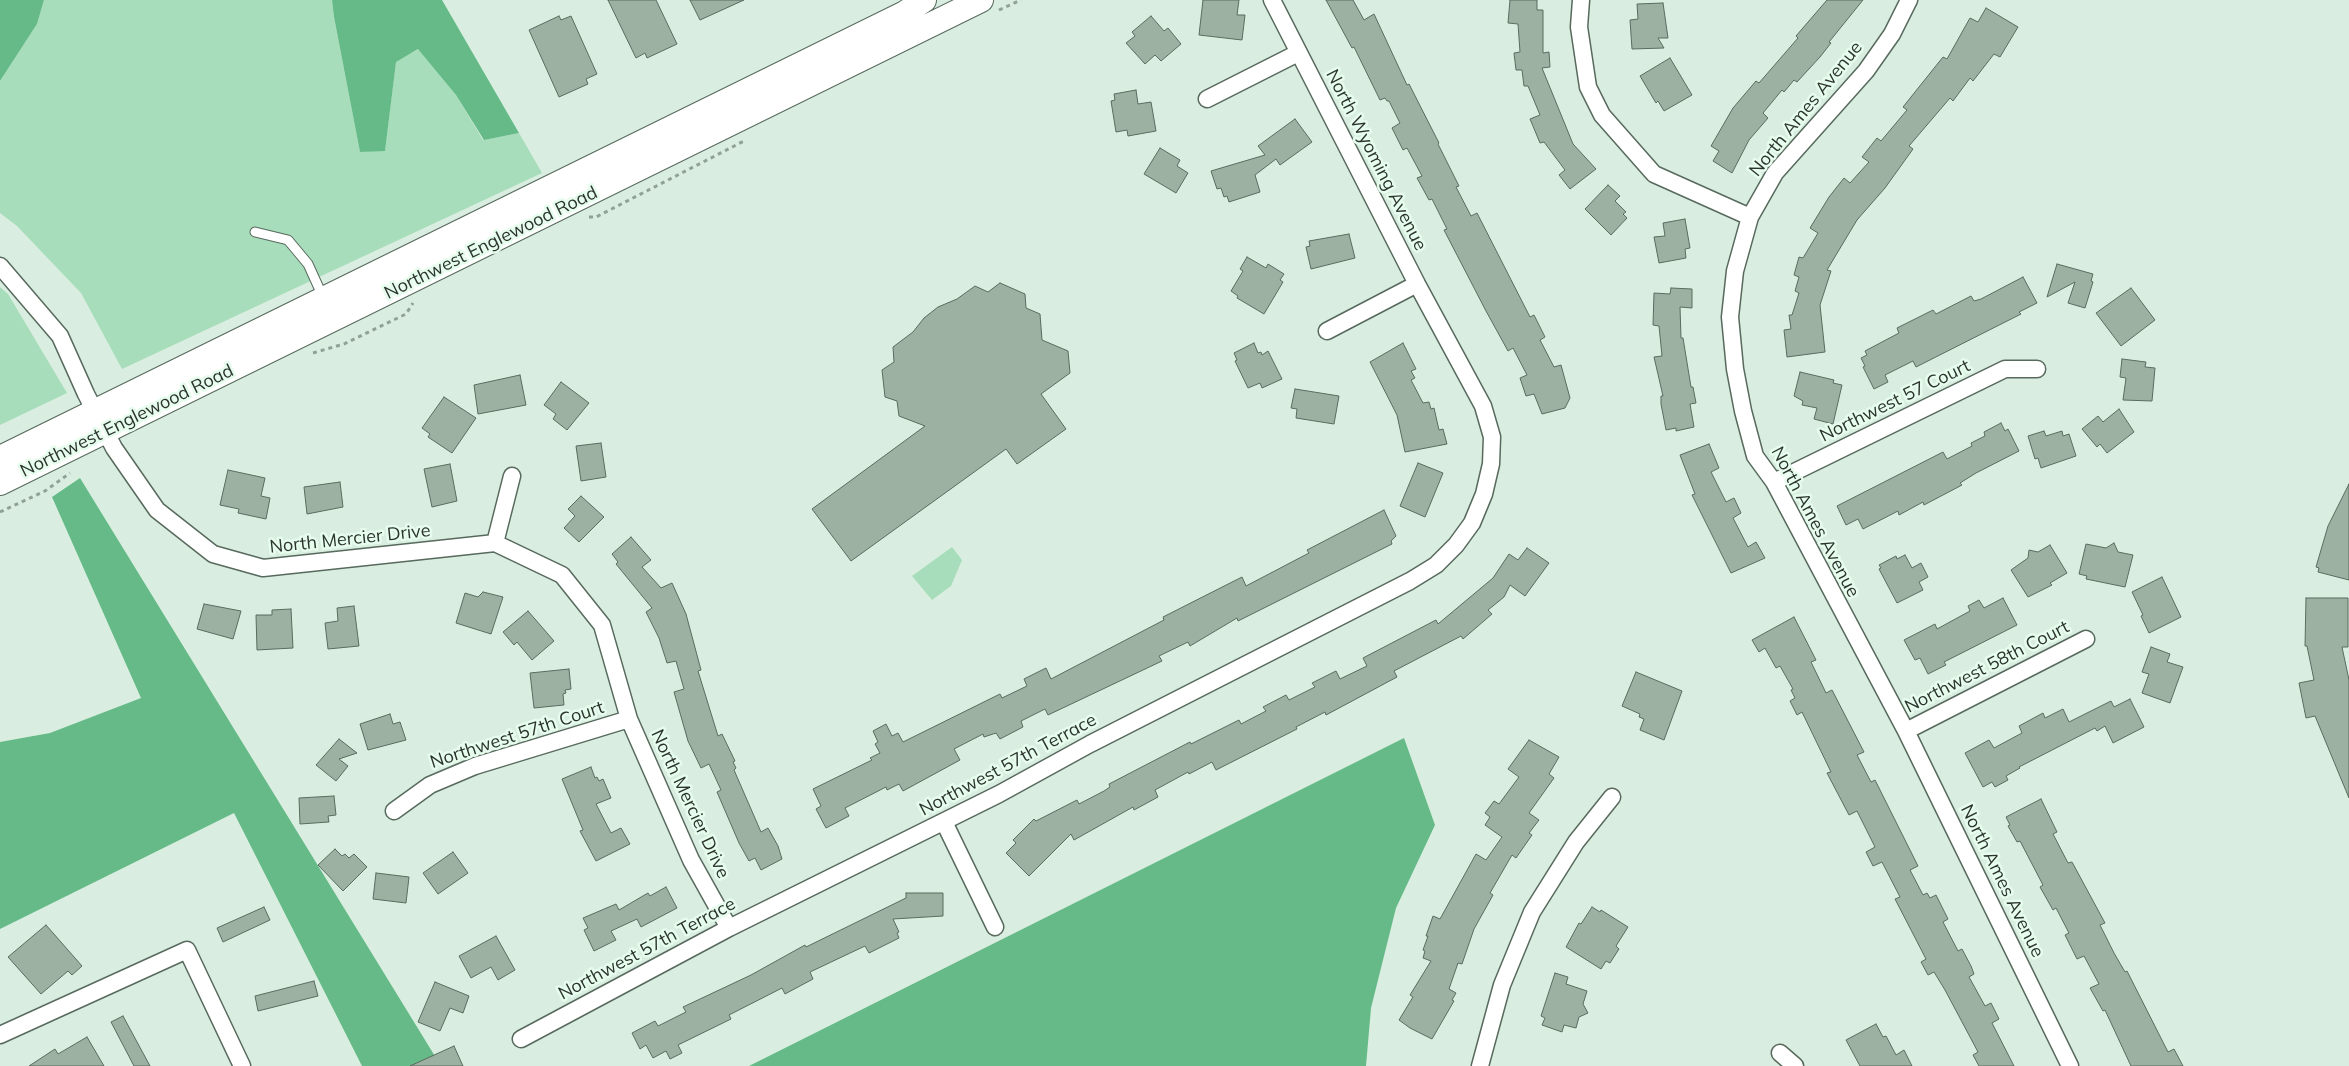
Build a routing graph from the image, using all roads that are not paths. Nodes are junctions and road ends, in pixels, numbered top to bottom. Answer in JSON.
{"nodes":[{"id":1,"x":1272,"y":0,"type":"edge"},
{"id":2,"x":1581,"y":0,"type":"edge"},
{"id":3,"x":1909,"y":0,"type":"edge"},
{"id":4,"x":921,"y":1,"type":"edge"},
{"id":5,"x":974,"y":6,"type":"edge"},
{"id":6,"x":935,"y":24,"type":"junction"},
{"id":7,"x":1298,"y":53,"type":"junction"},
{"id":8,"x":1207,"y":100,"type":"dead end"},
{"id":9,"x":1750,"y":217,"type":"junction"},
{"id":10,"x":255,"y":232,"type":"dead end"},
{"id":11,"x":0,"y":266,"type":"edge"},
{"id":12,"x":1417,"y":284,"type":"junction"},
{"id":13,"x":330,"y":308,"type":"junction"},
{"id":14,"x":1327,"y":331,"type":"dead end"},
{"id":15,"x":2037,"y":368,"type":"dead end"},
{"id":16,"x":101,"y":422,"type":"junction"},
{"id":17,"x":0,"y":458,"type":"edge"},
{"id":18,"x":512,"y":476,"type":"dead end"},
{"id":19,"x":1774,"y":482,"type":"junction"},
{"id":20,"x":0,"y":483,"type":"edge"},
{"id":21,"x":1484,"y":494,"type":"joint"},
{"id":22,"x":496,"y":543,"type":"junction"},
{"id":23,"x":2086,"y":639,"type":"dead end"},
{"id":24,"x":630,"y":719,"type":"junction"},
{"id":25,"x":1906,"y":731,"type":"junction"},
{"id":26,"x":1612,"y":797,"type":"dead end"},
{"id":27,"x":394,"y":811,"type":"dead end"},
{"id":28,"x":944,"y":822,"type":"junction"},
{"id":29,"x":995,"y":927,"type":"dead end"},
{"id":30,"x":728,"y":928,"type":"junction"},
{"id":31,"x":0,"y":1035,"type":"edge"},
{"id":32,"x":521,"y":1039,"type":"dead end"},
{"id":33,"x":1780,"y":1053,"type":"dead end"},
{"id":34,"x":242,"y":1066,"type":"edge"},
{"id":35,"x":1480,"y":1066,"type":"edge"},
{"id":36,"x":1795,"y":1066,"type":"edge"},
{"id":37,"x":2070,"y":1066,"type":"edge"}],
"edges":[{"from":1,"to":7,"type":"street","name":"North Wyoming Avenue"},
{"from":2,"to":9,"type":"street"},
{"from":3,"to":9,"type":"street","name":"North Ames Avenue"},
{"from":4,"to":6,"type":"street"},
{"from":4,"to":13,"type":"main road","name":"Northwest Englewood Road"},
{"from":5,"to":6,"type":"main road","name":"Northwest Englewood Road"},
{"from":6,"to":13,"type":"main road","name":"Northwest Englewood Road"},
{"from":7,"to":8,"type":"street"},
{"from":7,"to":12,"type":"street","name":"North Wyoming Avenue"},
{"from":9,"to":19,"type":"street","name":"North Ames Avenue"},
{"from":10,"to":13,"type":"lane"},
{"from":11,"to":16,"type":"street","name":"North Mercier Drive"},
{"from":12,"to":14,"type":"street"},
{"from":12,"to":21,"type":"street","name":"North Wyoming Avenue"},
{"from":13,"to":16,"type":"main road","name":"Northwest Englewood Road"},
{"from":15,"to":19,"type":"street","name":"Northwest 57 Court"},
{"from":16,"to":17,"type":"main road","name":"Northwest Englewood Road"},
{"from":16,"to":20,"type":"main road","name":"Northwest Englewood Road"},
{"from":16,"to":22,"type":"street","name":"North Mercier Drive"},
{"from":18,"to":22,"type":"street"},
{"from":19,"to":25,"type":"street","name":"North Ames Avenue"},
{"from":21,"to":28,"type":"street","name":"Northwest 57th Terrace"},
{"from":22,"to":24,"type":"street","name":"North Mercier Drive"},
{"from":23,"to":25,"type":"street","name":"Northwest 58th Court"},
{"from":24,"to":27,"type":"street","name":"Northwest 57th Court"},
{"from":24,"to":30,"type":"street","name":"North Mercier Drive"},
{"from":25,"to":37,"type":"street","name":"North Ames Avenue"},
{"from":26,"to":35,"type":"street"},
{"from":28,"to":29,"type":"street"},
{"from":28,"to":30,"type":"street","name":"Northwest 57th Terrace"},
{"from":30,"to":32,"type":"street","name":"Northwest 57th Terrace"},
{"from":31,"to":34,"type":"street"},
{"from":33,"to":36,"type":"street"}]}
